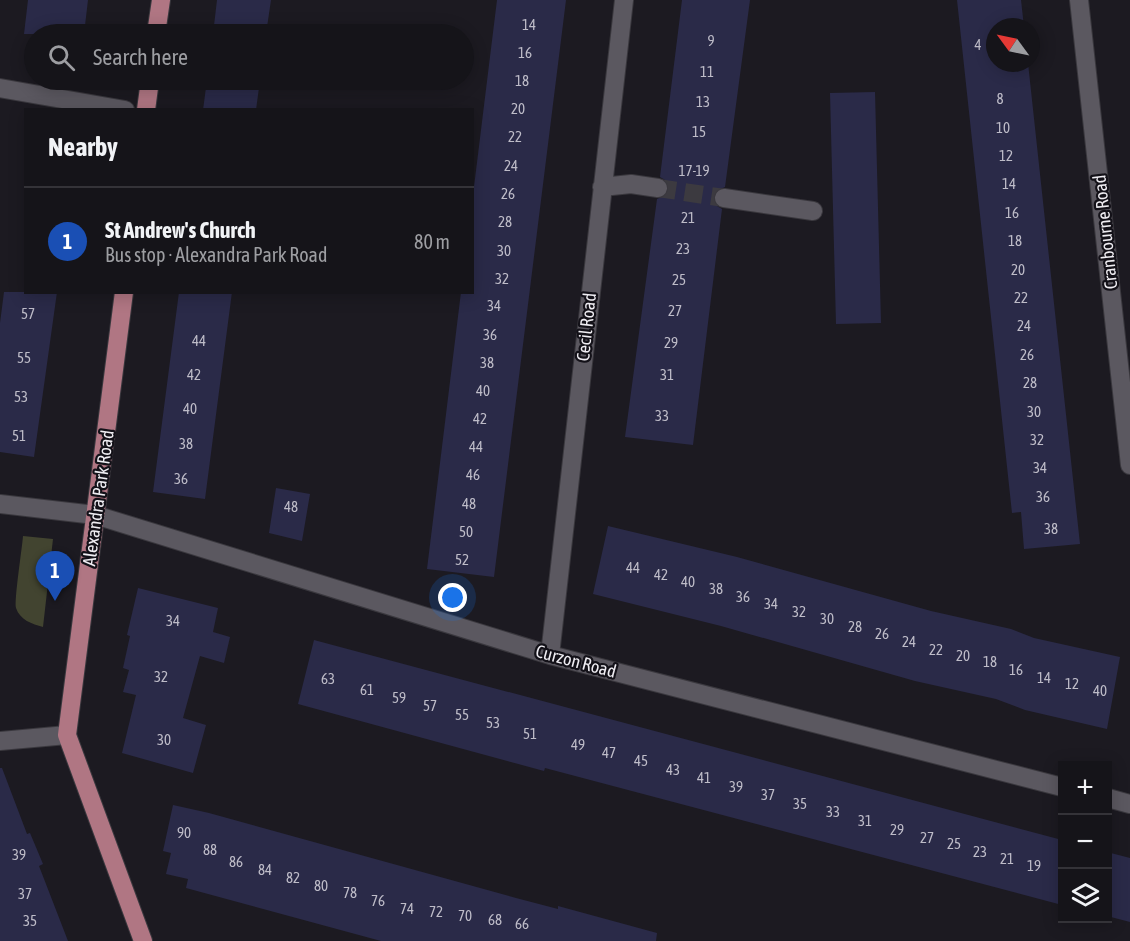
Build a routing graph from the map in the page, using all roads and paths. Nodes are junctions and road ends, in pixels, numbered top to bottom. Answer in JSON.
{"nodes":[{"id":1,"x":160,"y":0,"type":"edge"},
{"id":2,"x":624,"y":0,"type":"edge"},
{"id":3,"x":1079,"y":0,"type":"edge"},
{"id":4,"x":157,"y":24,"type":"edge"},
{"id":5,"x":0,"y":88,"type":"edge"},
{"id":6,"x":149,"y":90,"type":"edge"},
{"id":7,"x":114,"y":108,"type":"edge"},
{"id":8,"x":146,"y":108,"type":"edge"},
{"id":9,"x":602,"y":187,"type":"junction"},
{"id":10,"x":658,"y":188,"type":"tunnel mouth"},
{"id":11,"x":724,"y":198,"type":"tunnel mouth"},
{"id":12,"x":813,"y":211,"type":"dead end"},
{"id":13,"x":124,"y":294,"type":"edge"},
{"id":14,"x":1130,"y":465,"type":"edge"},
{"id":15,"x":0,"y":504,"type":"edge"},
{"id":16,"x":95,"y":515,"type":"junction"},
{"id":17,"x":550,"y":655,"type":"junction"},
{"id":18,"x":67,"y":735,"type":"junction"},
{"id":19,"x":0,"y":741,"type":"edge"},
{"id":20,"x":1058,"y":786,"type":"edge"},
{"id":21,"x":1112,"y":799,"type":"edge"},
{"id":22,"x":1130,"y":804,"type":"edge"},
{"id":23,"x":146,"y":940,"type":"edge"}],
"edges":[{"from":1,"to":4,"type":"main road"},
{"from":2,"to":9,"type":"street","name":"Cecil Road"},
{"from":3,"to":14,"type":"street","name":"Cranbourne Road"},
{"from":5,"to":7,"type":"street"},
{"from":6,"to":8,"type":"main road"},
{"from":9,"to":10,"type":"street"},
{"from":9,"to":17,"type":"street","name":"Cecil Road"},
{"from":11,"to":12,"type":"street"},
{"from":13,"to":16,"type":"main road","name":"Alexandra Park Road"},
{"from":15,"to":16,"type":"street","name":"Curzon Road"},
{"from":16,"to":17,"type":"street","name":"Curzon Road"},
{"from":16,"to":18,"type":"main road","name":"Alexandra Park Road"},
{"from":17,"to":20,"type":"street","name":"Curzon Road"},
{"from":18,"to":19,"type":"street"},
{"from":18,"to":23,"type":"main road","name":"Alexandra Park Road"},
{"from":21,"to":22,"type":"street"}]}
